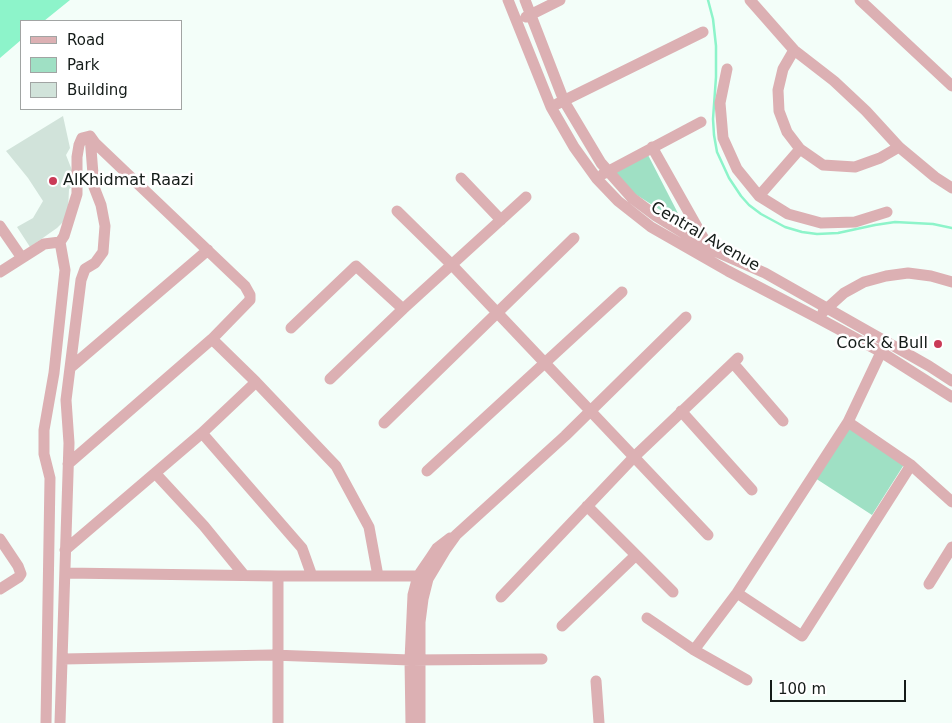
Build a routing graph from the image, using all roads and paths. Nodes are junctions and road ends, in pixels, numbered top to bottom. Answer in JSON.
{"nodes":[{"id":1,"x":508,"y":0,"type":"edge"},
{"id":2,"x":525,"y":0,"type":"edge"},
{"id":3,"x":560,"y":0,"type":"edge"},
{"id":4,"x":750,"y":0,"type":"edge"},
{"id":5,"x":860,"y":0,"type":"edge"},
{"id":6,"x":531,"y":15,"type":"junction"},
{"id":7,"x":517,"y":22,"type":"junction"},
{"id":8,"x":703,"y":32,"type":"dead end"},
{"id":9,"x":794,"y":50,"type":"junction"},
{"id":10,"x":727,"y":70,"type":"dead end"},
{"id":11,"x":952,"y":86,"type":"edge"},
{"id":12,"x":564,"y":101,"type":"junction"},
{"id":13,"x":551,"y":107,"type":"junction"},
{"id":14,"x":701,"y":122,"type":"dead end"},
{"id":15,"x":90,"y":136,"type":"junction"},
{"id":16,"x":652,"y":147,"type":"junction"},
{"id":17,"x":899,"y":147,"type":"junction"},
{"id":18,"x":800,"y":149,"type":"junction"},
{"id":19,"x":608,"y":171,"type":"junction"},
{"id":20,"x":461,"y":178,"type":"dead end"},
{"id":21,"x":597,"y":179,"type":"junction"},
{"id":22,"x":952,"y":188,"type":"edge"},
{"id":23,"x":759,"y":196,"type":"junction"},
{"id":24,"x":526,"y":197,"type":"dead end"},
{"id":25,"x":397,"y":211,"type":"dead end"},
{"id":26,"x":887,"y":212,"type":"dead end"},
{"id":27,"x":502,"y":220,"type":"junction"},
{"id":28,"x":0,"y":226,"type":"edge"},
{"id":29,"x":574,"y":238,"type":"dead end"},
{"id":30,"x":60,"y":242,"type":"junction"},
{"id":31,"x":710,"y":249,"type":"junction"},
{"id":32,"x":208,"y":250,"type":"junction"},
{"id":33,"x":22,"y":258,"type":"junction"},
{"id":34,"x":452,"y":265,"type":"junction"},
{"id":35,"x":728,"y":271,"type":"junction"},
{"id":36,"x":0,"y":272,"type":"edge"},
{"id":37,"x":952,"y":282,"type":"edge"},
{"id":38,"x":622,"y":292,"type":"dead end"},
{"id":39,"x":826,"y":308,"type":"junction"},
{"id":40,"x":403,"y":309,"type":"junction"},
{"id":41,"x":497,"y":313,"type":"junction"},
{"id":42,"x":686,"y":317,"type":"dead end"},
{"id":43,"x":818,"y":318,"type":"junction"},
{"id":44,"x":291,"y":328,"type":"dead end"},
{"id":45,"x":212,"y":339,"type":"junction"},
{"id":46,"x":883,"y":347,"type":"junction"},
{"id":47,"x":544,"y":362,"type":"junction"},
{"id":48,"x":70,"y":368,"type":"junction"},
{"id":49,"x":330,"y":379,"type":"dead end"},
{"id":50,"x":952,"y":381,"type":"edge"},
{"id":51,"x":256,"y":382,"type":"junction"},
{"id":52,"x":952,"y":397,"type":"edge"},
{"id":53,"x":590,"y":411,"type":"junction"},
{"id":54,"x":681,"y":411,"type":"junction"},
{"id":55,"x":783,"y":421,"type":"dead end"},
{"id":56,"x":848,"y":422,"type":"junction"},
{"id":57,"x":384,"y":423,"type":"dead end"},
{"id":58,"x":202,"y":434,"type":"junction"},
{"id":59,"x":634,"y":457,"type":"junction"},
{"id":60,"x":68,"y":464,"type":"junction"},
{"id":61,"x":911,"y":465,"type":"junction"},
{"id":62,"x":426,"y":472,"type":"dead end"},
{"id":63,"x":155,"y":473,"type":"junction"},
{"id":64,"x":752,"y":490,"type":"dead end"},
{"id":65,"x":952,"y":502,"type":"edge"},
{"id":66,"x":587,"y":506,"type":"junction"},
{"id":67,"x":456,"y":535,"type":"junction"},
{"id":68,"x":708,"y":535,"type":"dead end"},
{"id":69,"x":0,"y":539,"type":"edge"},
{"id":70,"x":952,"y":547,"type":"edge"},
{"id":71,"x":65,"y":550,"type":"junction"},
{"id":72,"x":636,"y":555,"type":"junction"},
{"id":73,"x":65,"y":573,"type":"junction"},
{"id":74,"x":244,"y":575,"type":"junction"},
{"id":75,"x":278,"y":576,"type":"junction"},
{"id":76,"x":312,"y":576,"type":"junction"},
{"id":77,"x":378,"y":576,"type":"junction"},
{"id":78,"x":418,"y":576,"type":"junction"},
{"id":79,"x":929,"y":584,"type":"dead end"},
{"id":80,"x":0,"y":589,"type":"edge"},
{"id":81,"x":673,"y":592,"type":"dead end"},
{"id":82,"x":737,"y":594,"type":"junction"},
{"id":83,"x":501,"y":597,"type":"dead end"},
{"id":84,"x":646,"y":618,"type":"dead end"},
{"id":85,"x":562,"y":626,"type":"dead end"},
{"id":86,"x":694,"y":650,"type":"junction"},
{"id":87,"x":278,"y":655,"type":"junction"},
{"id":88,"x":63,"y":659,"type":"junction"},
{"id":89,"x":542,"y":659,"type":"dead end"},
{"id":90,"x":415,"y":660,"type":"junction"},
{"id":91,"x":747,"y":680,"type":"dead end"},
{"id":92,"x":596,"y":681,"type":"dead end"},
{"id":93,"x":46,"y":723,"type":"edge"},
{"id":94,"x":60,"y":723,"type":"edge"},
{"id":95,"x":278,"y":723,"type":"edge"},
{"id":96,"x":411,"y":723,"type":"edge"},
{"id":97,"x":420,"y":723,"type":"edge"},
{"id":98,"x":599,"y":723,"type":"edge"}],
"edges":[{"from":1,"to":7,"type":"street","name":"Central Avenue"},
{"from":2,"to":6,"type":"street","name":"Central Avenue"},
{"from":3,"to":6,"type":"street"},
{"from":4,"to":9,"type":"street"},
{"from":5,"to":11,"type":"street"},
{"from":6,"to":7,"type":"street"},
{"from":6,"to":12,"type":"street","name":"Central Avenue"},
{"from":7,"to":13,"type":"street","name":"Central Avenue"},
{"from":8,"to":12,"type":"street"},
{"from":9,"to":17,"type":"street"},
{"from":9,"to":18,"type":"street"},
{"from":10,"to":23,"type":"street"},
{"from":12,"to":13,"type":"street"},
{"from":12,"to":19,"type":"street","name":"Central Avenue"},
{"from":13,"to":21,"type":"street","name":"Central Avenue"},
{"from":14,"to":16,"type":"street"},
{"from":15,"to":30,"type":"street"},
{"from":15,"to":32,"type":"street"},
{"from":15,"to":48,"type":"street"},
{"from":16,"to":19,"type":"street"},
{"from":16,"to":31,"type":"street"},
{"from":17,"to":18,"type":"street"},
{"from":17,"to":22,"type":"street"},
{"from":18,"to":23,"type":"street"},
{"from":19,"to":21,"type":"street"},
{"from":19,"to":31,"type":"street","name":"Central Avenue"},
{"from":20,"to":27,"type":"street"},
{"from":21,"to":35,"type":"street","name":"Central Avenue"},
{"from":23,"to":26,"type":"street"},
{"from":24,"to":27,"type":"street"},
{"from":25,"to":34,"type":"street"},
{"from":27,"to":34,"type":"street"},
{"from":28,"to":33,"type":"street"},
{"from":29,"to":41,"type":"street"},
{"from":30,"to":33,"type":"street"},
{"from":30,"to":93,"type":"street"},
{"from":31,"to":35,"type":"street"},
{"from":31,"to":39,"type":"street","name":"Central Avenue"},
{"from":32,"to":45,"type":"street"},
{"from":32,"to":48,"type":"street"},
{"from":33,"to":36,"type":"street"},
{"from":34,"to":40,"type":"street"},
{"from":34,"to":41,"type":"street"},
{"from":35,"to":43,"type":"street","name":"Central Avenue"},
{"from":37,"to":39,"type":"street"},
{"from":38,"to":47,"type":"street"},
{"from":39,"to":43,"type":"street"},
{"from":39,"to":46,"type":"street","name":"Central Avenue"},
{"from":40,"to":44,"type":"street"},
{"from":40,"to":49,"type":"street"},
{"from":41,"to":47,"type":"street"},
{"from":41,"to":57,"type":"street"},
{"from":42,"to":53,"type":"street"},
{"from":43,"to":46,"type":"street","name":"Central Avenue"},
{"from":45,"to":51,"type":"street"},
{"from":45,"to":60,"type":"street"},
{"from":46,"to":50,"type":"street","name":"Central Avenue"},
{"from":46,"to":52,"type":"street","name":"Central Avenue"},
{"from":46,"to":56,"type":"street"},
{"from":47,"to":53,"type":"street"},
{"from":47,"to":62,"type":"street"},
{"from":48,"to":60,"type":"street"},
{"from":51,"to":58,"type":"street"},
{"from":51,"to":77,"type":"street"},
{"from":53,"to":59,"type":"street"},
{"from":53,"to":67,"type":"street"},
{"from":54,"to":55,"type":"street"},
{"from":54,"to":59,"type":"street"},
{"from":54,"to":64,"type":"street"},
{"from":56,"to":61,"type":"street"},
{"from":56,"to":82,"type":"street"},
{"from":58,"to":63,"type":"street"},
{"from":58,"to":76,"type":"street"},
{"from":59,"to":66,"type":"street"},
{"from":59,"to":68,"type":"street"},
{"from":60,"to":71,"type":"street"},
{"from":61,"to":65,"type":"street"},
{"from":61,"to":82,"type":"street"},
{"from":63,"to":71,"type":"street"},
{"from":63,"to":74,"type":"street"},
{"from":66,"to":72,"type":"street"},
{"from":66,"to":83,"type":"street"},
{"from":67,"to":78,"type":"street"},
{"from":67,"to":90,"type":"street"},
{"from":69,"to":80,"type":"street"},
{"from":70,"to":79,"type":"street"},
{"from":71,"to":73,"type":"street"},
{"from":72,"to":81,"type":"street"},
{"from":72,"to":85,"type":"street"},
{"from":73,"to":74,"type":"street"},
{"from":73,"to":88,"type":"street"},
{"from":74,"to":75,"type":"street"},
{"from":75,"to":76,"type":"street"},
{"from":75,"to":87,"type":"street"},
{"from":76,"to":77,"type":"street"},
{"from":77,"to":78,"type":"street"},
{"from":78,"to":90,"type":"street"},
{"from":82,"to":86,"type":"street"},
{"from":84,"to":86,"type":"street"},
{"from":86,"to":91,"type":"street"},
{"from":87,"to":88,"type":"street"},
{"from":87,"to":90,"type":"street"},
{"from":87,"to":95,"type":"street"},
{"from":88,"to":94,"type":"street"},
{"from":89,"to":90,"type":"street"},
{"from":90,"to":96,"type":"street"},
{"from":90,"to":97,"type":"street"},
{"from":92,"to":98,"type":"street"}]}
